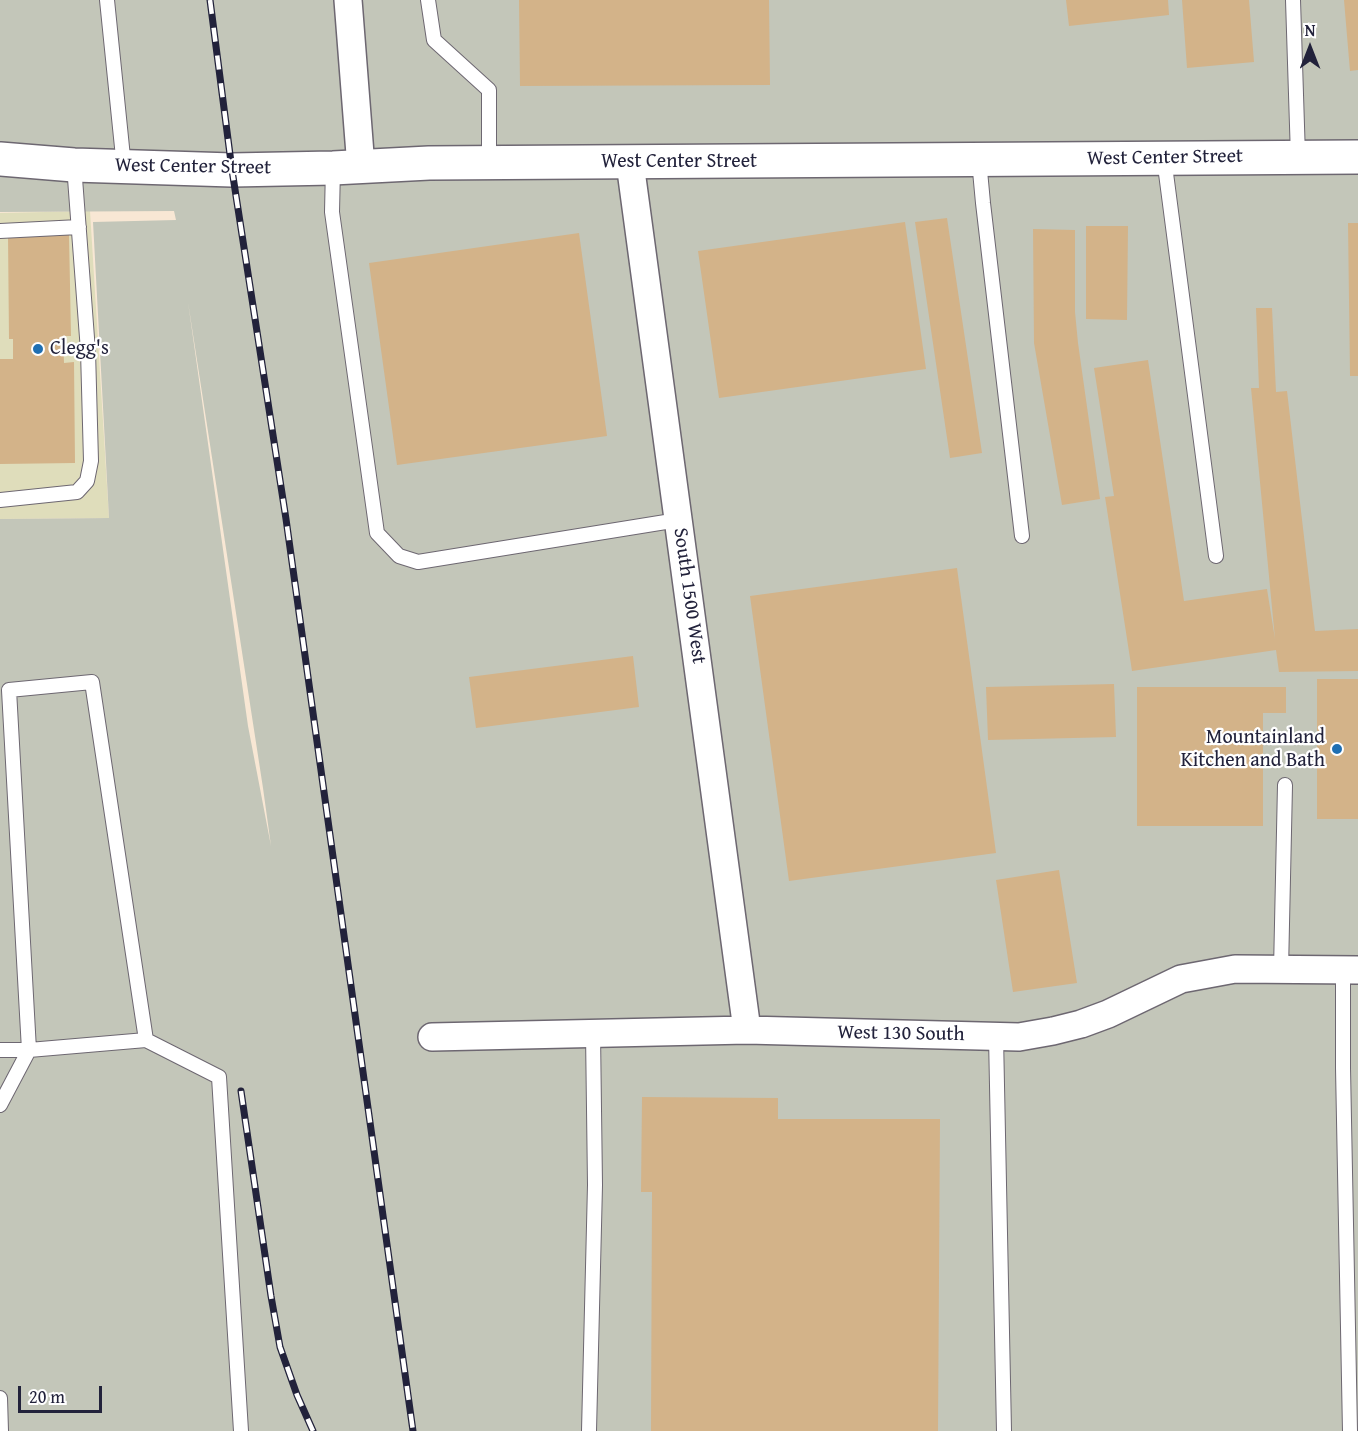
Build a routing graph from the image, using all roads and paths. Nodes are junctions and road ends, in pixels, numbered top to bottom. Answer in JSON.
{"nodes":[{"id":1,"x":107,"y":0,"type":"edge"},
{"id":2,"x":348,"y":0,"type":"edge"},
{"id":3,"x":428,"y":0,"type":"edge"},
{"id":4,"x":1293,"y":0,"type":"edge"},
{"id":5,"x":1298,"y":157,"type":"junction"},
{"id":6,"x":1358,"y":157,"type":"edge"},
{"id":7,"x":1164,"y":158,"type":"junction"},
{"id":8,"x":0,"y":159,"type":"edge"},
{"id":9,"x":980,"y":160,"type":"junction"},
{"id":10,"x":489,"y":163,"type":"junction"},
{"id":11,"x":630,"y":163,"type":"junction"},
{"id":12,"x":74,"y":165,"type":"junction"},
{"id":13,"x":124,"y":167,"type":"junction"},
{"id":14,"x":347,"y":168,"type":"junction"},
{"id":15,"x":79,"y":227,"type":"junction"},
{"id":16,"x":0,"y":231,"type":"edge"},
{"id":17,"x":0,"y":500,"type":"edge"},
{"id":18,"x":678,"y":520,"type":"junction"},
{"id":19,"x":1022,"y":536,"type":"dead end"},
{"id":20,"x":1216,"y":556,"type":"dead end"},
{"id":21,"x":1285,"y":785,"type":"dead end"},
{"id":22,"x":1281,"y":970,"type":"junction"},
{"id":23,"x":1351,"y":970,"type":"edge"},
{"id":24,"x":747,"y":1030,"type":"junction"},
{"id":25,"x":592,"y":1033,"type":"junction"},
{"id":26,"x":432,"y":1036,"type":"dead end"},
{"id":27,"x":996,"y":1036,"type":"junction"},
{"id":28,"x":146,"y":1040,"type":"junction"},
{"id":29,"x":0,"y":1050,"type":"edge"},
{"id":30,"x":29,"y":1050,"type":"junction"},
{"id":31,"x":1343,"y":1062,"type":"junction"},
{"id":32,"x":1358,"y":1062,"type":"edge"},
{"id":33,"x":0,"y":1106,"type":"edge"},
{"id":34,"x":0,"y":1398,"type":"edge"},
{"id":35,"x":1,"y":1431,"type":"edge"},
{"id":36,"x":241,"y":1431,"type":"edge"},
{"id":37,"x":589,"y":1431,"type":"edge"},
{"id":38,"x":1004,"y":1431,"type":"edge"},
{"id":39,"x":1350,"y":1431,"type":"edge"}],
"edges":[{"from":1,"to":13,"type":"lane"},
{"from":2,"to":14,"type":"street"},
{"from":3,"to":10,"type":"lane"},
{"from":4,"to":5,"type":"lane"},
{"from":5,"to":6,"type":"main road","name":"West Center Street"},
{"from":5,"to":7,"type":"main road","name":"West Center Street"},
{"from":7,"to":9,"type":"main road","name":"West Center Street"},
{"from":7,"to":20,"type":"lane"},
{"from":8,"to":12,"type":"main road","name":"West Center Street"},
{"from":9,"to":11,"type":"main road","name":"West Center Street"},
{"from":9,"to":19,"type":"lane"},
{"from":10,"to":11,"type":"main road","name":"West Center Street"},
{"from":10,"to":14,"type":"main road","name":"West Center Street"},
{"from":11,"to":18,"type":"street","name":"South 1500 West"},
{"from":12,"to":13,"type":"main road","name":"West Center Street"},
{"from":12,"to":15,"type":"lane"},
{"from":13,"to":14,"type":"main road","name":"West Center Street"},
{"from":14,"to":18,"type":"lane"},
{"from":15,"to":16,"type":"lane"},
{"from":15,"to":17,"type":"lane"},
{"from":18,"to":24,"type":"street","name":"South 1500 West"},
{"from":21,"to":22,"type":"lane"},
{"from":22,"to":23,"type":"street","name":"West 130 South"},
{"from":22,"to":27,"type":"street","name":"West 130 South"},
{"from":23,"to":31,"type":"lane"},
{"from":24,"to":25,"type":"street","name":"West 130 South"},
{"from":24,"to":27,"type":"street","name":"West 130 South"},
{"from":25,"to":26,"type":"street","name":"West 130 South"},
{"from":25,"to":37,"type":"lane"},
{"from":27,"to":38,"type":"lane"},
{"from":28,"to":30,"type":"lane"},
{"from":28,"to":30,"type":"lane"},
{"from":28,"to":36,"type":"lane"},
{"from":29,"to":30,"type":"lane"},
{"from":30,"to":33,"type":"lane"},
{"from":31,"to":32,"type":"lane"},
{"from":31,"to":39,"type":"lane"},
{"from":34,"to":35,"type":"lane"}]}
